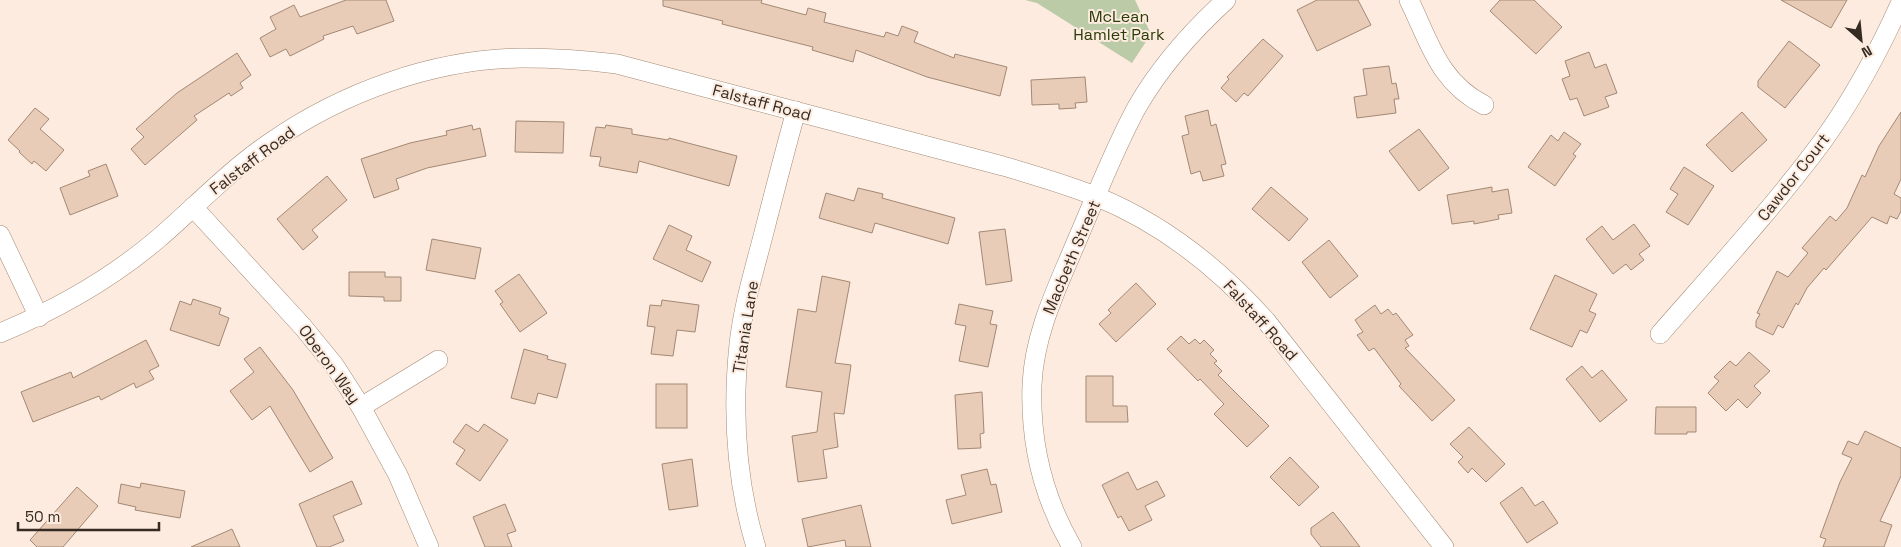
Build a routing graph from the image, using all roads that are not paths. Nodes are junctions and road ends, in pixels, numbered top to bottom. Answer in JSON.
{"nodes":[{"id":1,"x":1226,"y":0,"type":"edge"},
{"id":2,"x":1409,"y":0,"type":"edge"},
{"id":3,"x":1901,"y":2,"type":"edge"},
{"id":4,"x":1484,"y":105,"type":"dead end"},
{"id":5,"x":796,"y":111,"type":"junction"},
{"id":6,"x":1096,"y":196,"type":"junction"},
{"id":7,"x":193,"y":208,"type":"junction"},
{"id":8,"x":0,"y":235,"type":"edge"},
{"id":9,"x":39,"y":317,"type":"junction"},
{"id":10,"x":0,"y":333,"type":"edge"},
{"id":11,"x":1660,"y":334,"type":"dead end"},
{"id":12,"x":438,"y":360,"type":"dead end"},
{"id":13,"x":362,"y":407,"type":"junction"},
{"id":14,"x":428,"y":547,"type":"edge"},
{"id":15,"x":756,"y":547,"type":"edge"},
{"id":16,"x":1072,"y":547,"type":"edge"},
{"id":17,"x":1444,"y":547,"type":"edge"}],
"edges":[{"from":1,"to":6,"type":"street","name":"Macbeth Street"},
{"from":2,"to":4,"type":"street"},
{"from":3,"to":11,"type":"street","name":"Cawdor Court"},
{"from":5,"to":6,"type":"street","name":"Falstaff Road"},
{"from":5,"to":7,"type":"street","name":"Falstaff Road"},
{"from":5,"to":15,"type":"street","name":"Titania Lane"},
{"from":6,"to":16,"type":"street","name":"Macbeth Street"},
{"from":6,"to":17,"type":"street","name":"Falstaff Road"},
{"from":7,"to":9,"type":"street","name":"Falstaff Road"},
{"from":7,"to":13,"type":"street","name":"Oberon Way"},
{"from":8,"to":9,"type":"street"},
{"from":9,"to":10,"type":"street","name":"Falstaff Road"},
{"from":12,"to":13,"type":"street"},
{"from":13,"to":14,"type":"street","name":"Oberon Way"}]}
